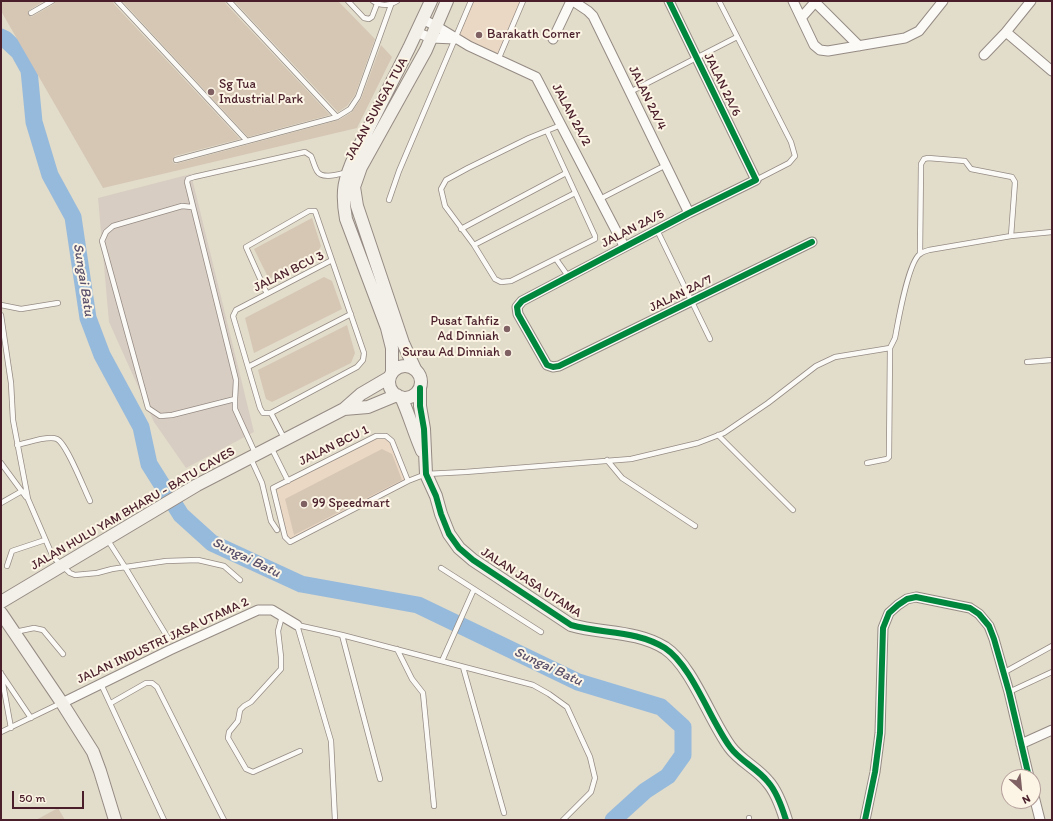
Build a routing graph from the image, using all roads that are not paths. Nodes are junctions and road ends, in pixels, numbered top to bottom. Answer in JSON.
{"nodes":[{"id":1,"x":52,"y":1,"type":"edge"},
{"id":2,"x":116,"y":1,"type":"edge"},
{"id":3,"x":229,"y":1,"type":"edge"},
{"id":4,"x":348,"y":1,"type":"edge"},
{"id":5,"x":373,"y":1,"type":"edge"},
{"id":6,"x":397,"y":1,"type":"edge"},
{"id":7,"x":430,"y":1,"type":"edge"},
{"id":8,"x":447,"y":1,"type":"edge"},
{"id":9,"x":471,"y":1,"type":"edge"},
{"id":10,"x":523,"y":1,"type":"edge"},
{"id":11,"x":572,"y":1,"type":"edge"},
{"id":12,"x":669,"y":1,"type":"edge"},
{"id":13,"x":719,"y":1,"type":"edge"},
{"id":14,"x":793,"y":1,"type":"edge"},
{"id":15,"x":942,"y":1,"type":"edge"},
{"id":16,"x":1031,"y":1,"type":"edge"},
{"id":17,"x":816,"y":2,"type":"edge"},
{"id":18,"x":377,"y":4,"type":"junction"},
{"id":19,"x":392,"y":5,"type":"junction"},
{"id":20,"x":31,"y":13,"type":"dead end"},
{"id":21,"x":801,"y":18,"type":"junction"},
{"id":22,"x":422,"y":19,"type":"junction"},
{"id":23,"x":436,"y":26,"type":"junction"},
{"id":24,"x":416,"y":32,"type":"junction"},
{"id":25,"x":1006,"y":32,"type":"junction"},
{"id":26,"x":737,"y":37,"type":"junction"},
{"id":27,"x":431,"y":38,"type":"junction"},
{"id":28,"x":455,"y":39,"type":"junction"},
{"id":29,"x":553,"y":39,"type":"dead end"},
{"id":30,"x":859,"y":46,"type":"junction"},
{"id":31,"x":984,"y":55,"type":"dead end"},
{"id":32,"x":696,"y":58,"type":"junction"},
{"id":33,"x":498,"y":60,"type":"junction"},
{"id":34,"x":1052,"y":71,"type":"edge"},
{"id":35,"x":630,"y":92,"type":"junction"},
{"id":36,"x":337,"y":117,"type":"junction"},
{"id":37,"x":561,"y":125,"type":"junction"},
{"id":38,"x":547,"y":131,"type":"junction"},
{"id":39,"x":247,"y":141,"type":"junction"},
{"id":40,"x":176,"y":160,"type":"dead end"},
{"id":41,"x":666,"y":165,"type":"junction"},
{"id":42,"x":348,"y":171,"type":"junction"},
{"id":43,"x":566,"y":173,"type":"junction"},
{"id":44,"x":756,"y":180,"type":"junction"},
{"id":45,"x":575,"y":192,"type":"junction"},
{"id":46,"x":600,"y":199,"type":"junction"},
{"id":47,"x":389,"y":200,"type":"dead end"},
{"id":48,"x":192,"y":207,"type":"junction"},
{"id":49,"x":689,"y":212,"type":"junction"},
{"id":50,"x":461,"y":229,"type":"junction"},
{"id":51,"x":657,"y":230,"type":"junction"},
{"id":52,"x":1052,"y":232,"type":"edge"},
{"id":53,"x":1011,"y":236,"type":"junction"},
{"id":54,"x":812,"y":242,"type":"dead end"},
{"id":55,"x":474,"y":245,"type":"junction"},
{"id":56,"x":624,"y":246,"type":"junction"},
{"id":57,"x":920,"y":254,"type":"junction"},
{"id":58,"x":556,"y":259,"type":"junction"},
{"id":59,"x":332,"y":260,"type":"junction"},
{"id":60,"x":568,"y":276,"type":"junction"},
{"id":61,"x":267,"y":294,"type":"junction"},
{"id":62,"x":692,"y":300,"type":"junction"},
{"id":63,"x":58,"y":303,"type":"dead end"},
{"id":64,"x":1,"y":305,"type":"edge"},
{"id":65,"x":1,"y":314,"type":"edge"},
{"id":66,"x":351,"y":314,"type":"junction"},
{"id":67,"x":710,"y":339,"type":"dead end"},
{"id":68,"x":890,"y":348,"type":"junction"},
{"id":69,"x":1052,"y":360,"type":"edge"},
{"id":70,"x":1027,"y":362,"type":"dead end"},
{"id":71,"x":559,"y":366,"type":"joint"},
{"id":72,"x":248,"y":367,"type":"junction"},
{"id":73,"x":415,"y":369,"type":"junction"},
{"id":74,"x":391,"y":375,"type":"junction"},
{"id":75,"x":420,"y":388,"type":"junction"},
{"id":76,"x":399,"y":396,"type":"junction"},
{"id":77,"x":235,"y":399,"type":"junction"},
{"id":78,"x":344,"y":409,"type":"junction"},
{"id":79,"x":271,"y":413,"type":"junction"},
{"id":80,"x":718,"y":436,"type":"junction"},
{"id":81,"x":284,"y":440,"type":"junction"},
{"id":82,"x":17,"y":445,"type":"junction"},
{"id":83,"x":271,"y":447,"type":"junction"},
{"id":84,"x":253,"y":456,"type":"junction"},
{"id":85,"x":425,"y":458,"type":"junction"},
{"id":86,"x":607,"y":460,"type":"junction"},
{"id":87,"x":1,"y":463,"type":"edge"},
{"id":88,"x":867,"y":463,"type":"dead end"},
{"id":89,"x":426,"y":474,"type":"junction"},
{"id":90,"x":288,"y":481,"type":"junction"},
{"id":91,"x":408,"y":481,"type":"junction"},
{"id":92,"x":22,"y":491,"type":"junction"},
{"id":93,"x":28,"y":499,"type":"junction"},
{"id":94,"x":90,"y":502,"type":"dead end"},
{"id":95,"x":1,"y":503,"type":"edge"},
{"id":96,"x":792,"y":510,"type":"dead end"},
{"id":97,"x":695,"y":526,"type":"dead end"},
{"id":98,"x":277,"y":530,"type":"dead end"},
{"id":99,"x":45,"y":540,"type":"junction"},
{"id":100,"x":107,"y":540,"type":"junction"},
{"id":101,"x":7,"y":566,"type":"dead end"},
{"id":102,"x":62,"y":566,"type":"junction"},
{"id":103,"x":125,"y":567,"type":"junction"},
{"id":104,"x":441,"y":568,"type":"dead end"},
{"id":105,"x":240,"y":580,"type":"dead end"},
{"id":106,"x":474,"y":589,"type":"junction"},
{"id":107,"x":1,"y":602,"type":"edge"},
{"id":108,"x":1,"y":613,"type":"edge"},
{"id":109,"x":282,"y":615,"type":"junction"},
{"id":110,"x":297,"y":625,"type":"junction"},
{"id":111,"x":14,"y":632,"type":"junction"},
{"id":112,"x":542,"y":632,"type":"dead end"},
{"id":113,"x":342,"y":635,"type":"junction"},
{"id":114,"x":168,"y":638,"type":"dead end"},
{"id":115,"x":1052,"y":646,"type":"edge"},
{"id":116,"x":397,"y":649,"type":"junction"},
{"id":117,"x":63,"y":654,"type":"dead end"},
{"id":118,"x":442,"y":661,"type":"junction"},
{"id":119,"x":463,"y":667,"type":"junction"},
{"id":120,"x":1052,"y":672,"type":"edge"},
{"id":121,"x":1,"y":673,"type":"edge"},
{"id":122,"x":1003,"y":673,"type":"junction"},
{"id":123,"x":101,"y":684,"type":"junction"},
{"id":124,"x":1009,"y":692,"type":"junction"},
{"id":125,"x":62,"y":703,"type":"junction"},
{"id":126,"x":111,"y":703,"type":"junction"},
{"id":127,"x":31,"y":718,"type":"junction"},
{"id":128,"x":11,"y":728,"type":"junction"},
{"id":129,"x":1052,"y":730,"type":"edge"},
{"id":130,"x":1,"y":732,"type":"edge"},
{"id":131,"x":1021,"y":744,"type":"junction"},
{"id":132,"x":300,"y":751,"type":"dead end"},
{"id":133,"x":1027,"y":769,"type":"edge"},
{"id":134,"x":380,"y":779,"type":"dead end"},
{"id":135,"x":434,"y":806,"type":"dead end"},
{"id":136,"x":1037,"y":809,"type":"edge"},
{"id":137,"x":504,"y":813,"type":"dead end"},
{"id":138,"x":115,"y":820,"type":"edge"},
{"id":139,"x":164,"y":820,"type":"edge"},
{"id":140,"x":224,"y":820,"type":"edge"},
{"id":141,"x":335,"y":820,"type":"edge"},
{"id":142,"x":563,"y":820,"type":"edge"},
{"id":143,"x":786,"y":820,"type":"edge"},
{"id":144,"x":865,"y":820,"type":"edge"},
{"id":145,"x":1040,"y":820,"type":"edge"}],
"edges":[{"from":1,"to":20,"type":"lane"},
{"from":2,"to":39,"type":"lane"},
{"from":3,"to":36,"type":"lane"},
{"from":4,"to":18,"type":"lane"},
{"from":5,"to":18,"type":"lane"},
{"from":6,"to":19,"type":"lane"},
{"from":7,"to":22,"type":"main road","name":"JALAN SUNGAI TUA"},
{"from":8,"to":23,"type":"main road","name":"JALAN SUNGAI TUA"},
{"from":9,"to":28,"type":"lane"},
{"from":10,"to":33,"type":"lane"},
{"from":11,"to":29,"type":"street"},
{"from":11,"to":35,"type":"street","name":"JALAN 2A/4"},
{"from":12,"to":32,"type":"street","name":"JALAN 2A/6"},
{"from":13,"to":26,"type":"lane"},
{"from":14,"to":21,"type":"street"},
{"from":15,"to":30,"type":"street"},
{"from":16,"to":25,"type":"street"},
{"from":17,"to":21,"type":"street"},
{"from":17,"to":30,"type":"street"},
{"from":18,"to":19,"type":"lane"},
{"from":19,"to":36,"type":"lane"},
{"from":21,"to":30,"type":"street"},
{"from":22,"to":23,"type":"street","name":"JALAN 2A/2"},
{"from":22,"to":24,"type":"main road","name":"JALAN SUNGAI TUA"},
{"from":23,"to":27,"type":"main road","name":"JALAN SUNGAI TUA"},
{"from":23,"to":28,"type":"street","name":"JALAN 2A/2"},
{"from":24,"to":27,"type":"street","name":"JALAN 2A/2"},
{"from":24,"to":42,"type":"main road","name":"JALAN SUNGAI TUA"},
{"from":25,"to":31,"type":"street"},
{"from":25,"to":34,"type":"street"},
{"from":26,"to":32,"type":"lane"},
{"from":26,"to":44,"type":"lane"},
{"from":27,"to":28,"type":"street","name":"JALAN 2A/2"},
{"from":27,"to":73,"type":"main road","name":"JALAN SUNGAI TUA"},
{"from":28,"to":33,"type":"street","name":"JALAN 2A/2"},
{"from":28,"to":47,"type":"lane"},
{"from":32,"to":35,"type":"lane"},
{"from":32,"to":44,"type":"street","name":"JALAN 2A/6"},
{"from":33,"to":37,"type":"street","name":"JALAN 2A/2"},
{"from":35,"to":41,"type":"street","name":"JALAN 2A/4"},
{"from":36,"to":39,"type":"lane"},
{"from":37,"to":38,"type":"lane"},
{"from":37,"to":46,"type":"street","name":"JALAN 2A/2"},
{"from":38,"to":43,"type":"lane"},
{"from":38,"to":50,"type":"lane"},
{"from":39,"to":40,"type":"lane"},
{"from":41,"to":46,"type":"lane"},
{"from":41,"to":49,"type":"street","name":"JALAN 2A/4"},
{"from":42,"to":48,"type":"lane"},
{"from":42,"to":74,"type":"main road","name":"JALAN SUNGAI TUA"},
{"from":43,"to":45,"type":"lane"},
{"from":43,"to":50,"type":"lane"},
{"from":44,"to":49,"type":"street","name":"JALAN 2A/5"},
{"from":45,"to":55,"type":"lane"},
{"from":45,"to":58,"type":"lane"},
{"from":46,"to":56,"type":"street","name":"JALAN 2A/2"},
{"from":48,"to":77,"type":"lane"},
{"from":48,"to":77,"type":"lane"},
{"from":49,"to":51,"type":"street","name":"JALAN 2A/5"},
{"from":50,"to":55,"type":"lane"},
{"from":51,"to":56,"type":"street","name":"JALAN 2A/5"},
{"from":51,"to":62,"type":"lane"},
{"from":52,"to":53,"type":"lane"},
{"from":53,"to":57,"type":"lane"},
{"from":53,"to":57,"type":"lane"},
{"from":54,"to":62,"type":"street","name":"JALAN 2A/7"},
{"from":55,"to":58,"type":"lane"},
{"from":56,"to":60,"type":"street","name":"JALAN 2A/5"},
{"from":57,"to":68,"type":"lane"},
{"from":58,"to":60,"type":"lane"},
{"from":59,"to":61,"type":"lane","name":"JALAN BCU 3"},
{"from":59,"to":61,"type":"lane"},
{"from":59,"to":66,"type":"lane","name":"JALAN BCU 3"},
{"from":60,"to":71,"type":"street","name":"JALAN 2A/5"},
{"from":61,"to":72,"type":"lane","name":"JALAN BCU 3"},
{"from":62,"to":67,"type":"lane"},
{"from":62,"to":71,"type":"street","name":"JALAN 2A/7"},
{"from":63,"to":64,"type":"lane"},
{"from":65,"to":82,"type":"lane"},
{"from":66,"to":72,"type":"lane"},
{"from":66,"to":79,"type":"lane","name":"JALAN BCU 3"},
{"from":68,"to":80,"type":"lane"},
{"from":68,"to":88,"type":"lane"},
{"from":69,"to":70,"type":"lane"},
{"from":72,"to":79,"type":"lane","name":"JALAN BCU 3"},
{"from":73,"to":74,"type":"main road"},
{"from":73,"to":75,"type":"main road"},
{"from":74,"to":76,"type":"main road"},
{"from":74,"to":78,"type":"main road","name":"JALAN HULU YAM BHARU - BATU CAVES"},
{"from":75,"to":76,"type":"main road"},
{"from":75,"to":85,"type":"main road","name":"JALAN JASA UTAMA"},
{"from":76,"to":78,"type":"main road","name":"JALAN HULU YAM BHARU - BATU CAVES"},
{"from":76,"to":85,"type":"main road","name":"JALAN JASA UTAMA"},
{"from":77,"to":84,"type":"lane"},
{"from":78,"to":81,"type":"main road","name":"JALAN HULU YAM BHARU - BATU CAVES"},
{"from":79,"to":81,"type":"lane"},
{"from":80,"to":86,"type":"lane"},
{"from":80,"to":96,"type":"lane"},
{"from":81,"to":83,"type":"main road","name":"JALAN HULU YAM BHARU - BATU CAVES"},
{"from":82,"to":93,"type":"lane"},
{"from":82,"to":94,"type":"lane"},
{"from":83,"to":84,"type":"main road","name":"JALAN HULU YAM BHARU - BATU CAVES"},
{"from":83,"to":90,"type":"lane"},
{"from":84,"to":98,"type":"lane"},
{"from":84,"to":100,"type":"main road","name":"JALAN HULU YAM BHARU - BATU CAVES"},
{"from":85,"to":89,"type":"main road","name":"JALAN JASA UTAMA"},
{"from":86,"to":89,"type":"lane"},
{"from":86,"to":97,"type":"lane"},
{"from":87,"to":92,"type":"lane"},
{"from":89,"to":91,"type":"lane"},
{"from":89,"to":143,"type":"main road","name":"JALAN JASA UTAMA"},
{"from":90,"to":91,"type":"lane","name":"JALAN BCU 1"},
{"from":90,"to":91,"type":"lane","name":"JALAN BCU 1"},
{"from":92,"to":93,"type":"lane"},
{"from":92,"to":95,"type":"lane"},
{"from":93,"to":99,"type":"lane"},
{"from":99,"to":101,"type":"lane"},
{"from":99,"to":102,"type":"lane"},
{"from":100,"to":102,"type":"main road","name":"JALAN HULU YAM BHARU - BATU CAVES"},
{"from":100,"to":103,"type":"lane"},
{"from":102,"to":103,"type":"lane"},
{"from":102,"to":107,"type":"main road","name":"JALAN HULU YAM BHARU - BATU CAVES"},
{"from":103,"to":105,"type":"lane"},
{"from":103,"to":114,"type":"lane"},
{"from":104,"to":106,"type":"lane"},
{"from":106,"to":112,"type":"lane"},
{"from":106,"to":118,"type":"lane"},
{"from":108,"to":111,"type":"main road"},
{"from":109,"to":110,"type":"street","name":"JALAN INDUSTRI JASA UTAMA 2"},
{"from":109,"to":123,"type":"street","name":"JALAN INDUSTRI JASA UTAMA 2"},
{"from":109,"to":132,"type":"lane"},
{"from":110,"to":113,"type":"lane"},
{"from":110,"to":141,"type":"lane"},
{"from":111,"to":117,"type":"lane"},
{"from":111,"to":125,"type":"main road"},
{"from":113,"to":116,"type":"lane"},
{"from":113,"to":134,"type":"lane"},
{"from":115,"to":122,"type":"lane"},
{"from":116,"to":118,"type":"lane"},
{"from":116,"to":135,"type":"lane"},
{"from":118,"to":119,"type":"lane"},
{"from":119,"to":137,"type":"lane"},
{"from":119,"to":142,"type":"lane"},
{"from":120,"to":124,"type":"lane"},
{"from":121,"to":127,"type":"lane"},
{"from":121,"to":128,"type":"lane"},
{"from":122,"to":124,"type":"street"},
{"from":122,"to":144,"type":"street"},
{"from":123,"to":125,"type":"street","name":"JALAN INDUSTRI JASA UTAMA 2"},
{"from":123,"to":126,"type":"lane"},
{"from":124,"to":131,"type":"street"},
{"from":125,"to":127,"type":"lane"},
{"from":125,"to":138,"type":"main road"},
{"from":126,"to":139,"type":"lane"},
{"from":126,"to":140,"type":"lane"},
{"from":127,"to":128,"type":"lane"},
{"from":128,"to":130,"type":"lane"},
{"from":129,"to":131,"type":"street"},
{"from":131,"to":133,"type":"street"},
{"from":136,"to":145,"type":"street"}]}
